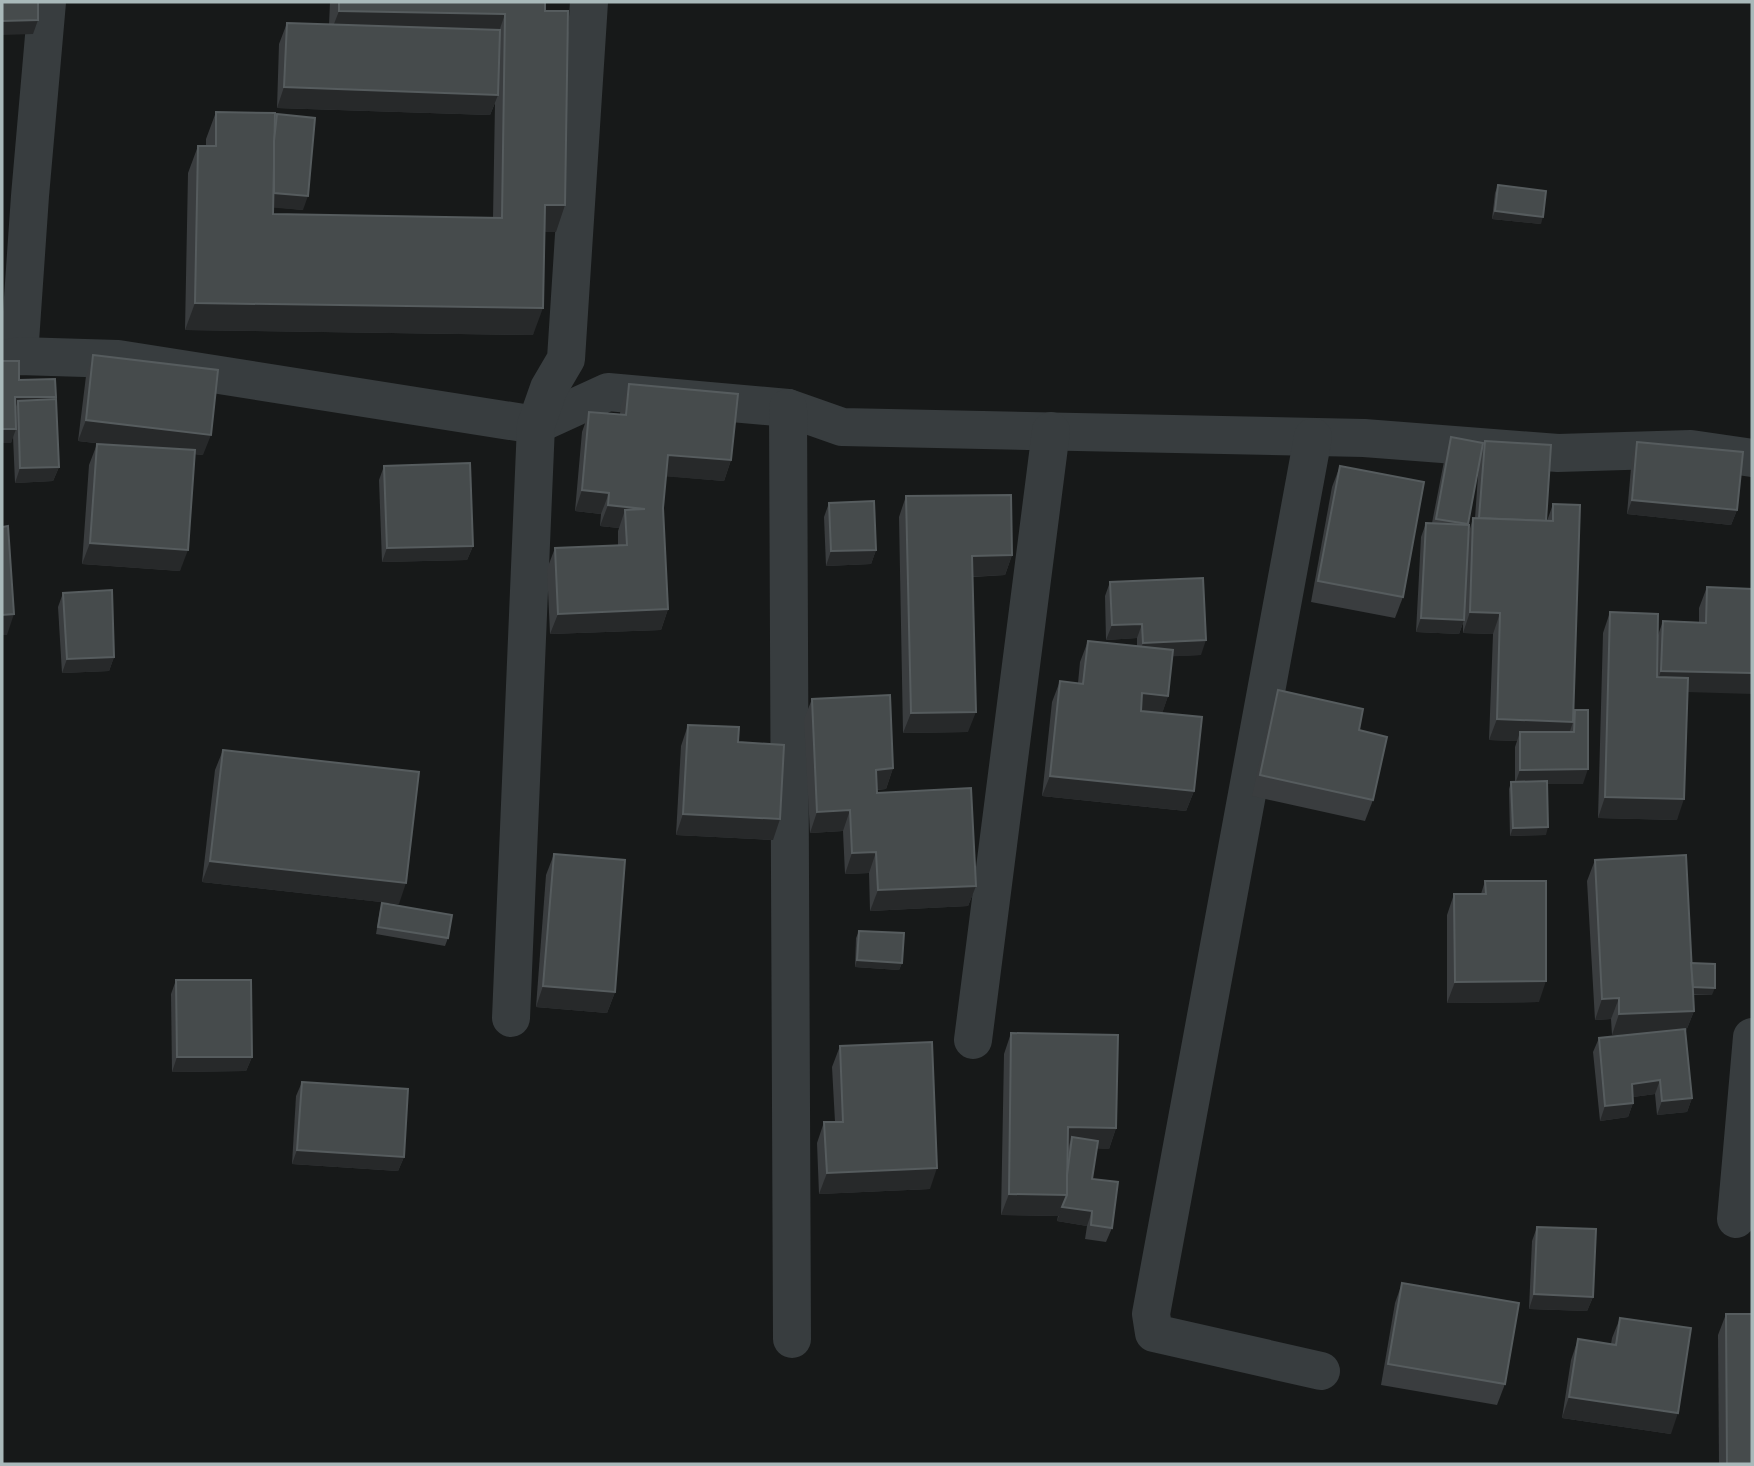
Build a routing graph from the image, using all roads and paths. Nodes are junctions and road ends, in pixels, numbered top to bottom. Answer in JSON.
{"nodes":[{"id":1,"x":47,"y":2,"type":"edge"},
{"id":2,"x":589,"y":2,"type":"edge"},
{"id":3,"x":16,"y":190,"type":"edge"},
{"id":4,"x":10,"y":358,"type":"edge"},
{"id":5,"x":788,"y":408,"type":"junction"},
{"id":6,"x":536,"y":425,"type":"junction"},
{"id":7,"x":1051,"y":431,"type":"junction"},
{"id":8,"x":1313,"y":437,"type":"junction"},
{"id":9,"x":1752,"y":458,"type":"edge"},
{"id":10,"x":511,"y":1018,"type":"dead end"},
{"id":11,"x":1752,"y":1037,"type":"edge"},
{"id":12,"x":973,"y":1040,"type":"dead end"},
{"id":13,"x":1736,"y":1219,"type":"dead end"},
{"id":14,"x":792,"y":1339,"type":"dead end"},
{"id":15,"x":1321,"y":1371,"type":"dead end"}],
"edges":[{"from":1,"to":3,"type":"street"},
{"from":2,"to":6,"type":"street"},
{"from":3,"to":4,"type":"street"},
{"from":4,"to":6,"type":"street"},
{"from":5,"to":6,"type":"street"},
{"from":5,"to":7,"type":"street"},
{"from":5,"to":14,"type":"street"},
{"from":6,"to":10,"type":"street"},
{"from":7,"to":8,"type":"street"},
{"from":7,"to":12,"type":"street"},
{"from":8,"to":9,"type":"street"},
{"from":8,"to":15,"type":"street"},
{"from":11,"to":13,"type":"street"}]}
